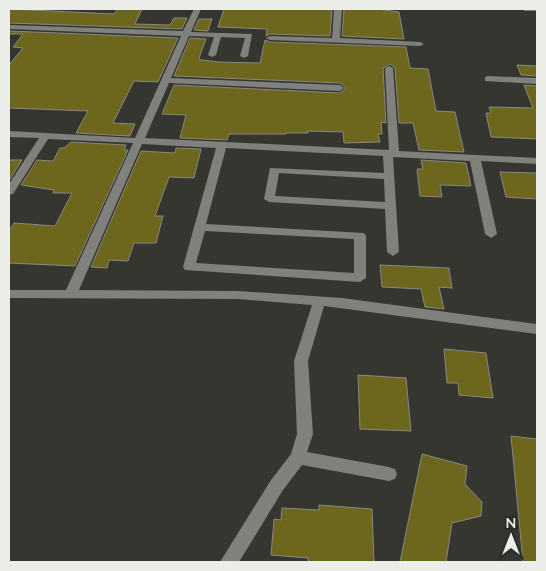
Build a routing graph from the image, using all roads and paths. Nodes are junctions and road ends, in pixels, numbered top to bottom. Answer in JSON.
{"nodes":[{"id":1,"x":197,"y":9,"type":"edge"},
{"id":2,"x":338,"y":9,"type":"edge"},
{"id":3,"x":528,"y":9,"type":"edge"},
{"id":4,"x":537,"y":9,"type":"edge"},
{"id":5,"x":9,"y":27,"type":"edge"},
{"id":6,"x":185,"y":34,"type":"junction"},
{"id":7,"x":218,"y":35,"type":"junction"},
{"id":8,"x":270,"y":38,"type":"dead end"},
{"id":9,"x":336,"y":41,"type":"junction"},
{"id":10,"x":420,"y":44,"type":"dead end"},
{"id":11,"x":212,"y":55,"type":"dead end"},
{"id":12,"x":244,"y":56,"type":"dead end"},
{"id":13,"x":389,"y":68,"type":"dead end"},
{"id":14,"x":488,"y":79,"type":"dead end"},
{"id":15,"x":166,"y":80,"type":"junction"},
{"id":16,"x":537,"y":81,"type":"edge"},
{"id":17,"x":340,"y":88,"type":"dead end"},
{"id":18,"x":9,"y":134,"type":"edge"},
{"id":19,"x":46,"y":136,"type":"junction"},
{"id":20,"x":138,"y":141,"type":"junction"},
{"id":21,"x":222,"y":145,"type":"junction"},
{"id":22,"x":391,"y":154,"type":"junction"},
{"id":23,"x":475,"y":158,"type":"junction"},
{"id":24,"x":537,"y":161,"type":"edge"},
{"id":25,"x":390,"y":176,"type":"junction"},
{"id":26,"x":9,"y":192,"type":"edge"},
{"id":27,"x":391,"y":206,"type":"junction"},
{"id":28,"x":200,"y":227,"type":"junction"},
{"id":29,"x":491,"y":234,"type":"dead end"},
{"id":30,"x":393,"y":252,"type":"dead end"},
{"id":31,"x":9,"y":294,"type":"edge"},
{"id":32,"x":70,"y":295,"type":"junction"},
{"id":33,"x":319,"y":302,"type":"junction"},
{"id":34,"x":537,"y":329,"type":"edge"},
{"id":35,"x":298,"y":458,"type":"junction"},
{"id":36,"x":389,"y":474,"type":"dead end"},
{"id":37,"x":229,"y":562,"type":"edge"}],
"edges":[{"from":1,"to":6,"type":"street"},
{"from":2,"to":9,"type":"street"},
{"from":3,"to":4,"type":"street"},
{"from":5,"to":6,"type":"street"},
{"from":6,"to":7,"type":"street"},
{"from":6,"to":15,"type":"street"},
{"from":7,"to":11,"type":"street"},
{"from":7,"to":12,"type":"street"},
{"from":8,"to":9,"type":"street"},
{"from":9,"to":10,"type":"street"},
{"from":13,"to":22,"type":"street"},
{"from":14,"to":16,"type":"street"},
{"from":15,"to":17,"type":"street"},
{"from":15,"to":20,"type":"street"},
{"from":18,"to":19,"type":"street"},
{"from":19,"to":20,"type":"street"},
{"from":19,"to":26,"type":"street"},
{"from":20,"to":21,"type":"street"},
{"from":20,"to":32,"type":"street"},
{"from":21,"to":22,"type":"street"},
{"from":21,"to":28,"type":"street"},
{"from":22,"to":23,"type":"street"},
{"from":22,"to":25,"type":"street"},
{"from":23,"to":24,"type":"street"},
{"from":23,"to":29,"type":"street"},
{"from":25,"to":27,"type":"street"},
{"from":25,"to":27,"type":"street"},
{"from":27,"to":30,"type":"street"},
{"from":28,"to":28,"type":"street"},
{"from":31,"to":32,"type":"street"},
{"from":32,"to":33,"type":"street"},
{"from":33,"to":34,"type":"street"},
{"from":33,"to":35,"type":"street"},
{"from":35,"to":36,"type":"street"},
{"from":35,"to":37,"type":"street"}]}
